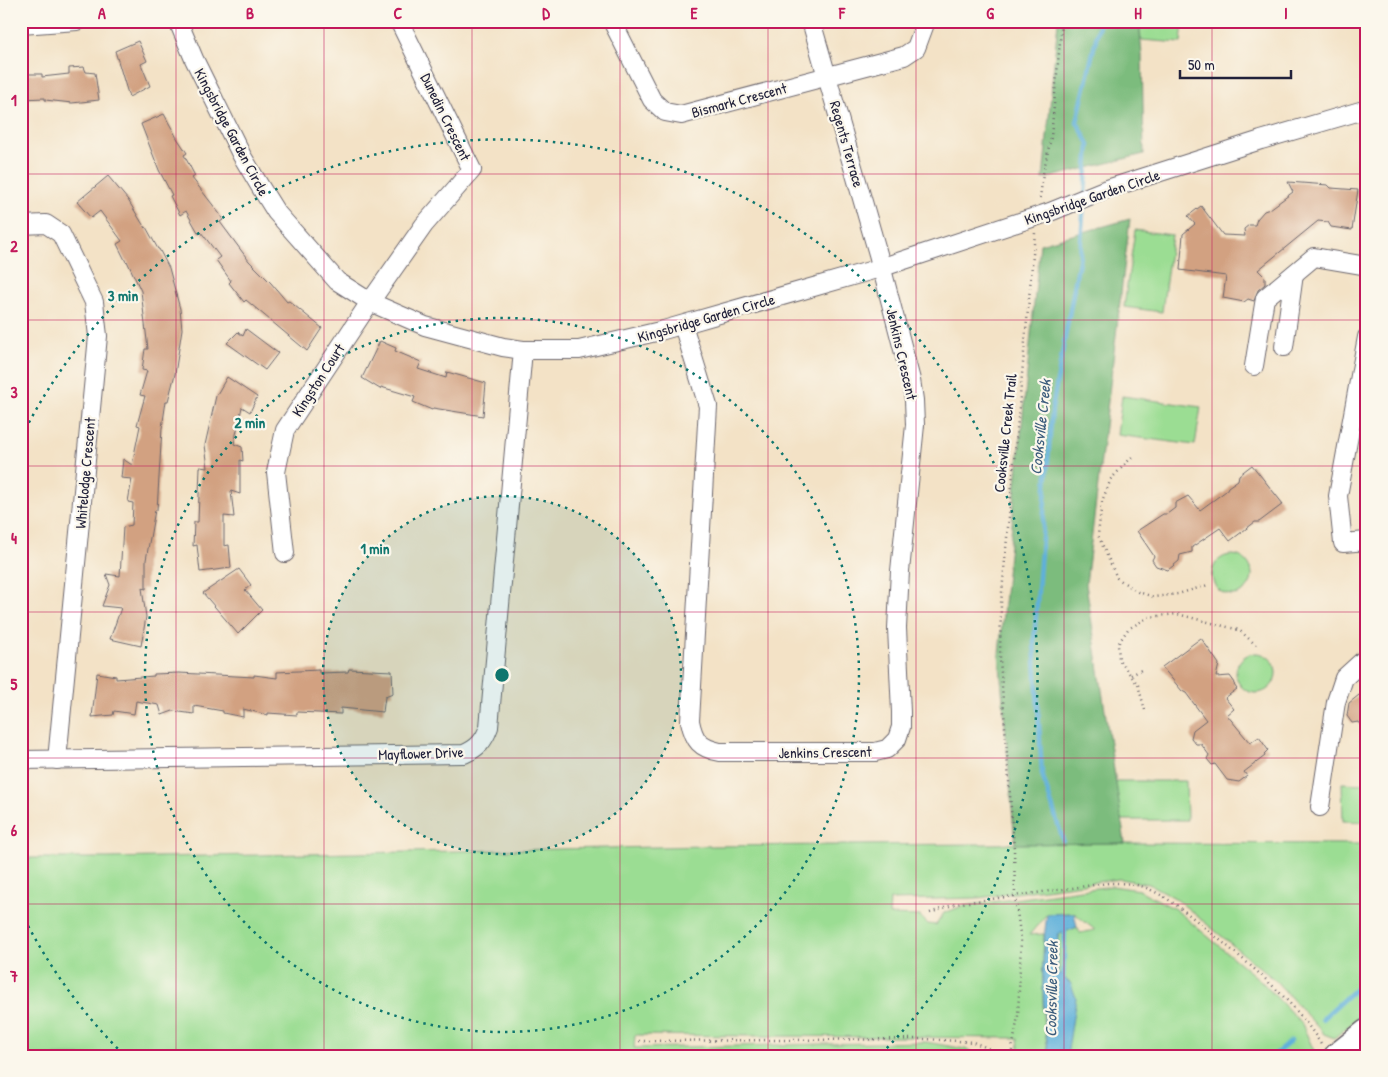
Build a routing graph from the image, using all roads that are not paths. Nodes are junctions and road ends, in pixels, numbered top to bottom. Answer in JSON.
{"nodes":[{"id":1,"x":77,"y":21,"type":"edge"},
{"id":2,"x":178,"y":21,"type":"edge"},
{"id":3,"x":399,"y":21,"type":"edge"},
{"id":4,"x":612,"y":21,"type":"edge"},
{"id":5,"x":811,"y":21,"type":"edge"},
{"id":6,"x":926,"y":21,"type":"edge"},
{"id":7,"x":21,"y":25,"type":"edge"},
{"id":8,"x":828,"y":77,"type":"junction"},
{"id":9,"x":1367,"y":109,"type":"edge"},
{"id":10,"x":21,"y":225,"type":"edge"},
{"id":11,"x":1367,"y":266,"type":"edge"},
{"id":12,"x":880,"y":268,"type":"junction"},
{"id":13,"x":1294,"y":274,"type":"junction"},
{"id":14,"x":370,"y":302,"type":"junction"},
{"id":15,"x":683,"y":325,"type":"junction"},
{"id":16,"x":1367,"y":337,"type":"edge"},
{"id":17,"x":1284,"y":347,"type":"dead end"},
{"id":18,"x":523,"y":350,"type":"junction"},
{"id":19,"x":1254,"y":366,"type":"dead end"},
{"id":20,"x":1367,"y":541,"type":"edge"},
{"id":21,"x":285,"y":553,"type":"dead end"},
{"id":22,"x":1367,"y":658,"type":"edge"},
{"id":23,"x":21,"y":760,"type":"edge"},
{"id":24,"x":57,"y":760,"type":"junction"},
{"id":25,"x":1320,"y":807,"type":"dead end"},
{"id":26,"x":1367,"y":1032,"type":"edge"},
{"id":27,"x":1330,"y":1053,"type":"edge"}],
"edges":[{"from":1,"to":7,"type":"street"},
{"from":2,"to":14,"type":"street","name":"Kingsbridge Garden Circle"},
{"from":3,"to":14,"type":"street","name":"Dunedin Crescent"},
{"from":4,"to":8,"type":"street","name":"Bismark Crescent"},
{"from":5,"to":8,"type":"street","name":"Regents Terrace"},
{"from":6,"to":8,"type":"street","name":"Bismark Crescent"},
{"from":8,"to":12,"type":"street","name":"Regents Terrace"},
{"from":9,"to":12,"type":"street","name":"Kingsbridge Garden Circle"},
{"from":10,"to":24,"type":"street","name":"Whitelodge Crescent"},
{"from":11,"to":13,"type":"street"},
{"from":12,"to":15,"type":"street","name":"Kingsbridge Garden Circle"},
{"from":12,"to":15,"type":"street","name":"Jenkins Crescent"},
{"from":13,"to":17,"type":"street"},
{"from":13,"to":19,"type":"street"},
{"from":14,"to":18,"type":"street","name":"Kingsbridge Garden Circle"},
{"from":14,"to":21,"type":"street","name":"Kingston Court"},
{"from":15,"to":18,"type":"street","name":"Kingsbridge Garden Circle"},
{"from":16,"to":20,"type":"street"},
{"from":18,"to":24,"type":"street","name":"Mayflower Drive"},
{"from":22,"to":25,"type":"street"},
{"from":23,"to":24,"type":"street","name":"Mayflower Drive"},
{"from":26,"to":27,"type":"highway"}]}
